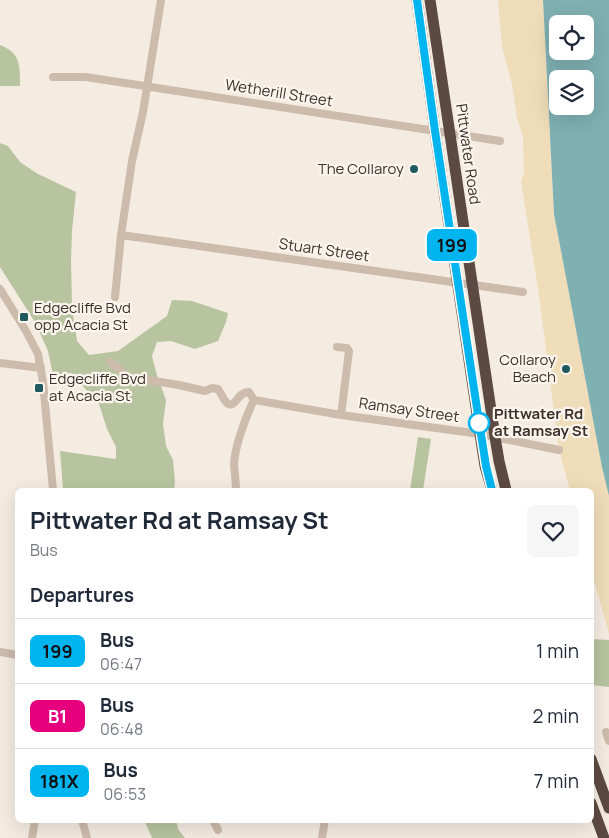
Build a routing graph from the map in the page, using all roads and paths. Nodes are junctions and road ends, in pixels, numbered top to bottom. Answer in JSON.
{"nodes":[{"id":1,"x":160,"y":0,"type":"edge"},
{"id":2,"x":417,"y":0,"type":"edge"},
{"id":3,"x":430,"y":0,"type":"edge"},
{"id":4,"x":53,"y":77,"type":"dead end"},
{"id":5,"x":147,"y":86,"type":"junction"},
{"id":6,"x":435,"y":131,"type":"junction"},
{"id":7,"x":450,"y":133,"type":"junction"},
{"id":8,"x":500,"y":141,"type":"dead end"},
{"id":9,"x":121,"y":235,"type":"junction"},
{"id":10,"x":458,"y":283,"type":"junction"},
{"id":11,"x":472,"y":285,"type":"junction"},
{"id":12,"x":0,"y":289,"type":"edge"},
{"id":13,"x":523,"y":292,"type":"dead end"},
{"id":14,"x":115,"y":297,"type":"dead end"},
{"id":15,"x":337,"y":347,"type":"dead end"},
{"id":16,"x":110,"y":362,"type":"dead end"},
{"id":17,"x":0,"y":363,"type":"edge"},
{"id":18,"x":41,"y":368,"type":"junction"},
{"id":19,"x":254,"y":400,"type":"junction"},
{"id":20,"x":341,"y":415,"type":"junction"},
{"id":21,"x":480,"y":434,"type":"junction"},
{"id":22,"x":494,"y":436,"type":"junction"},
{"id":23,"x":559,"y":450,"type":"dead end"},
{"id":24,"x":53,"y":488,"type":"edge"},
{"id":25,"x":236,"y":488,"type":"edge"},
{"id":26,"x":492,"y":488,"type":"edge"},
{"id":27,"x":506,"y":488,"type":"edge"},
{"id":28,"x":0,"y":652,"type":"edge"},
{"id":29,"x":15,"y":654,"type":"edge"},
{"id":30,"x":606,"y":732,"type":"dead end"},
{"id":31,"x":609,"y":741,"type":"edge"},
{"id":32,"x":594,"y":767,"type":"edge"},
{"id":33,"x":609,"y":808,"type":"edge"},
{"id":34,"x":594,"y":811,"type":"edge"},
{"id":35,"x":34,"y":823,"type":"edge"},
{"id":36,"x":83,"y":823,"type":"edge"},
{"id":37,"x":214,"y":823,"type":"edge"},
{"id":38,"x":324,"y":823,"type":"edge"},
{"id":39,"x":218,"y":830,"type":"dead end"},
{"id":40,"x":32,"y":838,"type":"edge"},
{"id":41,"x":87,"y":838,"type":"edge"},
{"id":42,"x":322,"y":838,"type":"edge"},
{"id":43,"x":604,"y":838,"type":"edge"}],
"edges":[{"from":1,"to":5,"type":"street"},
{"from":2,"to":6,"type":"highway","name":"Pittwater Road"},
{"from":3,"to":7,"type":"highway","name":"Pittwater Road"},
{"from":4,"to":5,"type":"street","name":"Wetherill Street"},
{"from":5,"to":6,"type":"street","name":"Wetherill Street"},
{"from":5,"to":9,"type":"street"},
{"from":6,"to":7,"type":"street","name":"Wetherill Street"},
{"from":6,"to":10,"type":"highway","name":"Pittwater Road"},
{"from":7,"to":8,"type":"street","name":"Wetherill Street"},
{"from":7,"to":11,"type":"highway","name":"Pittwater Road"},
{"from":9,"to":10,"type":"street","name":"Stuart Street"},
{"from":9,"to":14,"type":"street"},
{"from":10,"to":11,"type":"street","name":"Stuart Street"},
{"from":10,"to":21,"type":"highway","name":"Pittwater Road"},
{"from":11,"to":13,"type":"street","name":"Stuart Street"},
{"from":11,"to":22,"type":"highway","name":"Pittwater Road"},
{"from":12,"to":18,"type":"street"},
{"from":15,"to":20,"type":"street"},
{"from":16,"to":19,"type":"street","name":"Ramsay Street"},
{"from":17,"to":18,"type":"street"},
{"from":18,"to":24,"type":"street"},
{"from":19,"to":20,"type":"street","name":"Ramsay Street"},
{"from":19,"to":25,"type":"street"},
{"from":20,"to":21,"type":"street","name":"Ramsay Street"},
{"from":21,"to":22,"type":"street","name":"Ramsay Street"},
{"from":21,"to":26,"type":"highway","name":"Pittwater Road"},
{"from":22,"to":23,"type":"street","name":"Ramsay Street"},
{"from":22,"to":27,"type":"highway","name":"Pittwater Road"},
{"from":28,"to":29,"type":"street"},
{"from":30,"to":31,"type":"street"},
{"from":32,"to":33,"type":"highway"},
{"from":34,"to":43,"type":"highway"},
{"from":35,"to":40,"type":"street"},
{"from":36,"to":41,"type":"street"},
{"from":37,"to":39,"type":"street"},
{"from":38,"to":42,"type":"street"}]}
